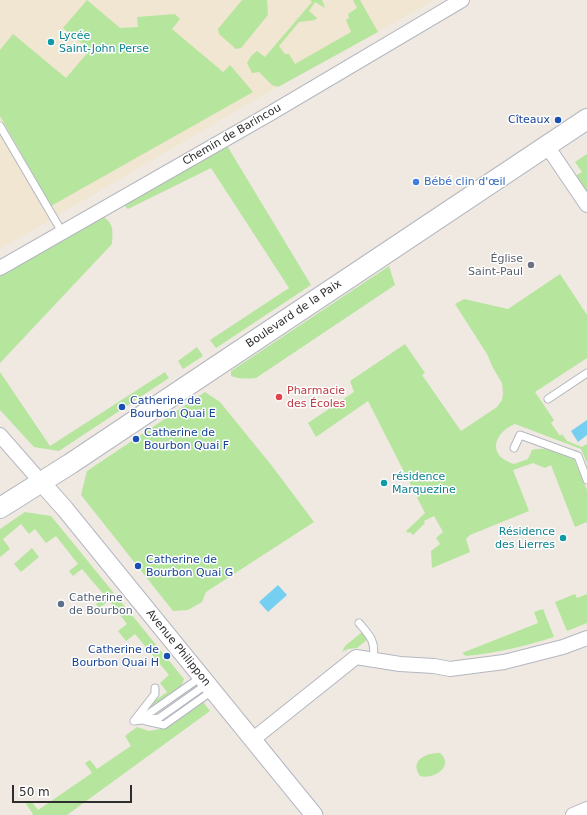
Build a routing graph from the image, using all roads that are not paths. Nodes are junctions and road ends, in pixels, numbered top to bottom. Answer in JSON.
{"nodes":[{"id":1,"x":462,"y":0,"type":"edge"},
{"id":2,"x":587,"y":119,"type":"edge"},
{"id":3,"x":0,"y":126,"type":"edge"},
{"id":4,"x":547,"y":146,"type":"junction"},
{"id":5,"x":587,"y":205,"type":"edge"},
{"id":6,"x":62,"y":232,"type":"junction"},
{"id":7,"x":0,"y":268,"type":"edge"},
{"id":8,"x":587,"y":373,"type":"edge"},
{"id":9,"x":548,"y":399,"type":"dead end"},
{"id":10,"x":0,"y":435,"type":"edge"},
{"id":11,"x":514,"y":448,"type":"dead end"},
{"id":12,"x":587,"y":480,"type":"edge"},
{"id":13,"x":41,"y":482,"type":"junction"},
{"id":14,"x":0,"y":508,"type":"edge"},
{"id":15,"x":359,"y":623,"type":"dead end"},
{"id":16,"x":587,"y":638,"type":"edge"},
{"id":17,"x":373,"y":659,"type":"junction"},
{"id":18,"x":207,"y":684,"type":"junction"},
{"id":19,"x":155,"y":688,"type":"dead end"},
{"id":20,"x":140,"y":720,"type":"junction"},
{"id":21,"x":252,"y":740,"type":"junction"},
{"id":22,"x":587,"y":809,"type":"edge"},
{"id":23,"x":314,"y":815,"type":"edge"},
{"id":24,"x":573,"y":815,"type":"edge"}],
"edges":[{"from":1,"to":6,"type":"street","name":"Chemin de Barincou"},
{"from":2,"to":4,"type":"main road","name":"Boulevard de la Paix"},
{"from":3,"to":6,"type":"lane"},
{"from":4,"to":5,"type":"street"},
{"from":4,"to":13,"type":"main road","name":"Boulevard de la Paix"},
{"from":6,"to":7,"type":"street","name":"Chemin de Barincou"},
{"from":8,"to":9,"type":"lane"},
{"from":10,"to":13,"type":"street"},
{"from":11,"to":12,"type":"lane"},
{"from":13,"to":14,"type":"main road","name":"Boulevard de la Paix"},
{"from":13,"to":18,"type":"street","name":"Avenue Philippon"},
{"from":15,"to":17,"type":"lane"},
{"from":16,"to":17,"type":"street"},
{"from":17,"to":21,"type":"street"},
{"from":18,"to":20,"type":"lane"},
{"from":18,"to":20,"type":"lane"},
{"from":18,"to":21,"type":"street","name":"Avenue Philippon"},
{"from":19,"to":20,"type":"lane"},
{"from":21,"to":23,"type":"street","name":"Avenue Philippon"},
{"from":22,"to":24,"type":"street"}]}
